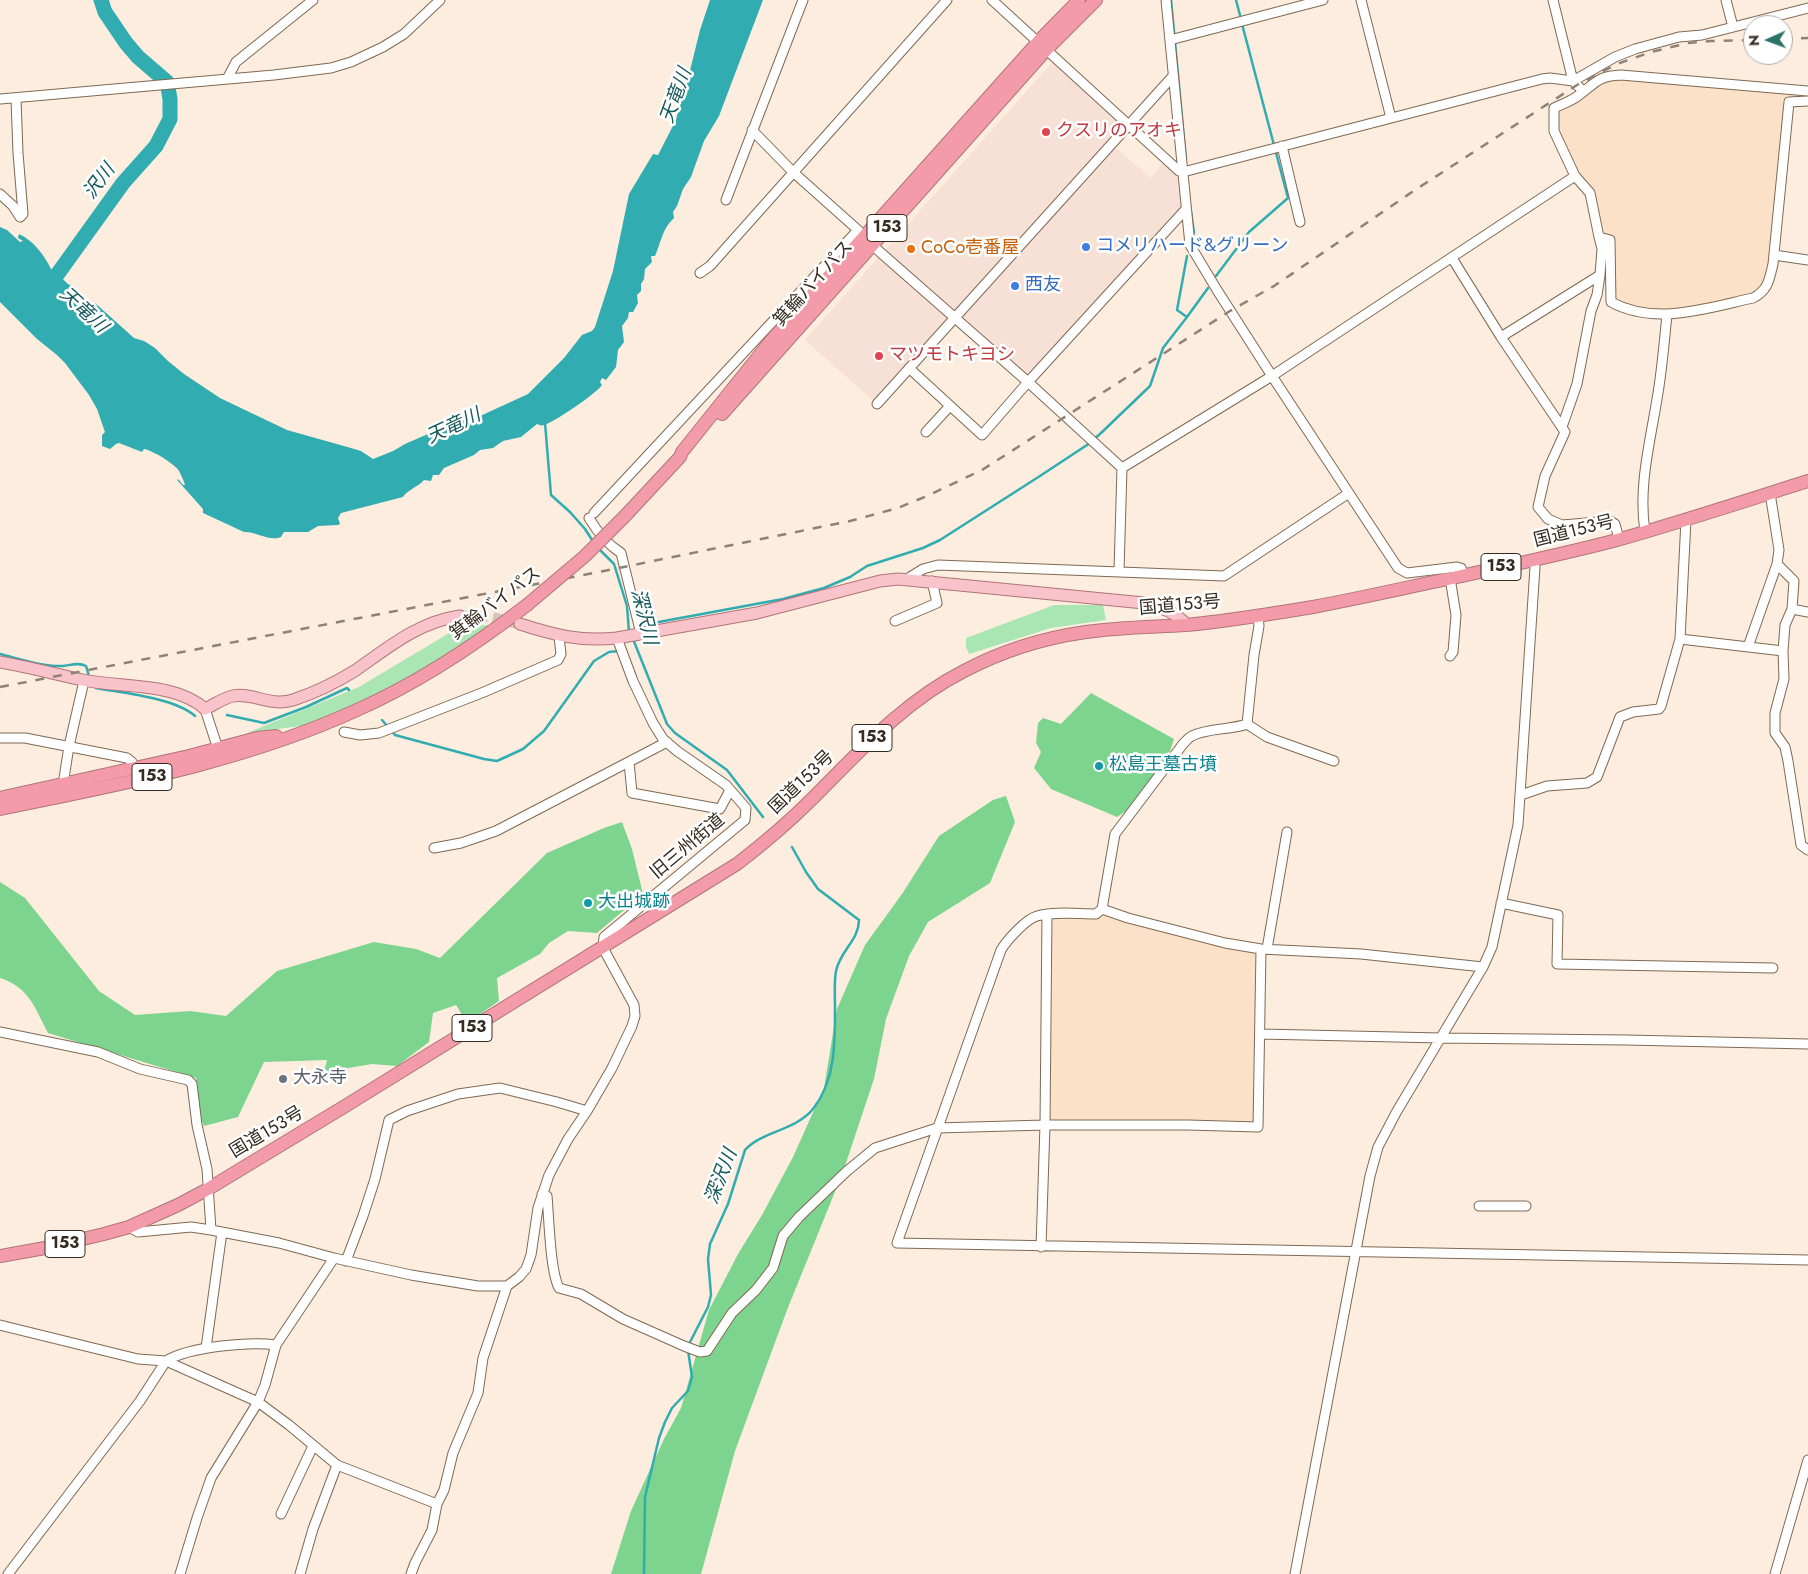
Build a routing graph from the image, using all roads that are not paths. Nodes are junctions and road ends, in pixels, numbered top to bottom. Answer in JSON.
{"nodes":[{"id":1,"x":313,"y":0,"type":"edge"},
{"id":2,"x":440,"y":0,"type":"edge"},
{"id":3,"x":802,"y":0,"type":"edge"},
{"id":4,"x":947,"y":0,"type":"edge"},
{"id":5,"x":992,"y":0,"type":"edge"},
{"id":6,"x":1079,"y":0,"type":"edge"},
{"id":7,"x":1096,"y":0,"type":"edge"},
{"id":8,"x":1166,"y":0,"type":"edge"},
{"id":9,"x":1323,"y":0,"type":"edge"},
{"id":10,"x":1361,"y":0,"type":"edge"},
{"id":11,"x":1553,"y":0,"type":"edge"},
{"id":12,"x":1726,"y":0,"type":"edge"},
{"id":13,"x":1808,"y":8,"type":"edge"},
{"id":14,"x":1733,"y":27,"type":"junction"},
{"id":15,"x":1173,"y":39,"type":"junction"},
{"id":16,"x":1042,"y":46,"type":"junction"},
{"id":17,"x":1173,"y":76,"type":"junction"},
{"id":18,"x":227,"y":79,"type":"junction"},
{"id":19,"x":1573,"y":80,"type":"junction"},
{"id":20,"x":1583,"y":91,"type":"junction"},
{"id":21,"x":1808,"y":91,"type":"edge"},
{"id":22,"x":0,"y":99,"type":"edge"},
{"id":23,"x":16,"y":99,"type":"junction"},
{"id":24,"x":1808,"y":101,"type":"edge"},
{"id":25,"x":1391,"y":118,"type":"junction"},
{"id":26,"x":1129,"y":126,"type":"junction"},
{"id":27,"x":752,"y":130,"type":"junction"},
{"id":28,"x":1277,"y":148,"type":"junction"},
{"id":29,"x":1187,"y":171,"type":"junction"},
{"id":30,"x":793,"y":172,"type":"junction"},
{"id":31,"x":1574,"y":176,"type":"junction"},
{"id":32,"x":0,"y":194,"type":"edge"},
{"id":33,"x":726,"y":200,"type":"dead end"},
{"id":34,"x":1186,"y":210,"type":"junction"},
{"id":35,"x":1300,"y":222,"type":"dead end"},
{"id":36,"x":1599,"y":237,"type":"junction"},
{"id":37,"x":865,"y":238,"type":"junction"},
{"id":38,"x":1774,"y":255,"type":"junction"},
{"id":39,"x":1452,"y":258,"type":"junction"},
{"id":40,"x":1808,"y":260,"type":"edge"},
{"id":41,"x":700,"y":273,"type":"dead end"},
{"id":42,"x":1600,"y":275,"type":"junction"},
{"id":43,"x":1667,"y":315,"type":"junction"},
{"id":44,"x":954,"y":318,"type":"junction"},
{"id":45,"x":1501,"y":336,"type":"junction"},
{"id":46,"x":909,"y":368,"type":"junction"},
{"id":47,"x":1272,"y":376,"type":"junction"},
{"id":48,"x":1028,"y":382,"type":"junction"},
{"id":49,"x":877,"y":404,"type":"dead end"},
{"id":50,"x":949,"y":406,"type":"junction"},
{"id":51,"x":1562,"y":427,"type":"junction"},
{"id":52,"x":926,"y":432,"type":"dead end"},
{"id":53,"x":1122,"y":468,"type":"junction"},
{"id":54,"x":1808,"y":481,"type":"edge"},
{"id":55,"x":1349,"y":493,"type":"junction"},
{"id":56,"x":1770,"y":493,"type":"junction"},
{"id":57,"x":1686,"y":520,"type":"junction"},
{"id":58,"x":1645,"y":532,"type":"junction"},
{"id":59,"x":1619,"y":539,"type":"junction"},
{"id":60,"x":1533,"y":560,"type":"junction"},
{"id":61,"x":1777,"y":564,"type":"junction"},
{"id":62,"x":1119,"y":571,"type":"junction"},
{"id":63,"x":1464,"y":575,"type":"junction"},
{"id":64,"x":1450,"y":578,"type":"junction"},
{"id":65,"x":907,"y":579,"type":"junction"},
{"id":66,"x":932,"y":582,"type":"junction"},
{"id":67,"x":1792,"y":609,"type":"junction"},
{"id":68,"x":1808,"y":612,"type":"edge"},
{"id":69,"x":460,"y":616,"type":"tunnel mouth"},
{"id":70,"x":1258,"y":616,"type":"junction"},
{"id":71,"x":895,"y":621,"type":"dead end"},
{"id":72,"x":520,"y":624,"type":"tunnel mouth"},
{"id":73,"x":1187,"y":625,"type":"junction"},
{"id":74,"x":639,"y":635,"type":"junction"},
{"id":75,"x":559,"y":637,"type":"junction"},
{"id":76,"x":619,"y":638,"type":"junction"},
{"id":77,"x":1680,"y":640,"type":"junction"},
{"id":78,"x":1748,"y":647,"type":"junction"},
{"id":79,"x":1783,"y":651,"type":"junction"},
{"id":80,"x":1450,"y":656,"type":"dead end"},
{"id":81,"x":0,"y":662,"type":"edge"},
{"id":82,"x":84,"y":680,"type":"junction"},
{"id":83,"x":205,"y":709,"type":"junction"},
{"id":84,"x":1247,"y":724,"type":"junction"},
{"id":85,"x":344,"y":732,"type":"dead end"},
{"id":86,"x":0,"y":738,"type":"edge"},
{"id":87,"x":667,"y":742,"type":"junction"},
{"id":88,"x":69,"y":746,"type":"junction"},
{"id":89,"x":220,"y":754,"type":"junction"},
{"id":90,"x":1334,"y":761,"type":"dead end"},
{"id":91,"x":132,"y":762,"type":"dead end"},
{"id":92,"x":629,"y":762,"type":"junction"},
{"id":93,"x":63,"y":785,"type":"junction"},
{"id":94,"x":728,"y":787,"type":"junction"},
{"id":95,"x":1520,"y":795,"type":"junction"},
{"id":96,"x":0,"y":798,"type":"edge"},
{"id":97,"x":0,"y":809,"type":"edge"},
{"id":98,"x":1287,"y":832,"type":"dead end"},
{"id":99,"x":434,"y":848,"type":"dead end"},
{"id":100,"x":1808,"y":850,"type":"edge"},
{"id":101,"x":1501,"y":903,"type":"junction"},
{"id":102,"x":1102,"y":909,"type":"junction"},
{"id":103,"x":1047,"y":914,"type":"junction"},
{"id":104,"x":603,"y":948,"type":"junction"},
{"id":105,"x":1264,"y":949,"type":"junction"},
{"id":106,"x":1483,"y":967,"type":"junction"},
{"id":107,"x":1773,"y":968,"type":"dead end"},
{"id":108,"x":0,"y":1032,"type":"edge"},
{"id":109,"x":1260,"y":1034,"type":"junction"},
{"id":110,"x":1441,"y":1038,"type":"junction"},
{"id":111,"x":1808,"y":1044,"type":"edge"},
{"id":112,"x":587,"y":1111,"type":"junction"},
{"id":113,"x":1046,"y":1125,"type":"junction"},
{"id":114,"x":937,"y":1128,"type":"junction"},
{"id":115,"x":208,"y":1189,"type":"junction"},
{"id":116,"x":542,"y":1194,"type":"junction"},
{"id":117,"x":1479,"y":1206,"type":"dead end"},
{"id":118,"x":1526,"y":1206,"type":"dead end"},
{"id":119,"x":129,"y":1227,"type":"junction"},
{"id":120,"x":211,"y":1230,"type":"junction"},
{"id":121,"x":222,"y":1232,"type":"junction"},
{"id":122,"x":1041,"y":1247,"type":"junction"},
{"id":123,"x":1356,"y":1252,"type":"junction"},
{"id":124,"x":0,"y":1256,"type":"edge"},
{"id":125,"x":334,"y":1258,"type":"junction"},
{"id":126,"x":1808,"y":1260,"type":"edge"},
{"id":127,"x":346,"y":1261,"type":"junction"},
{"id":128,"x":507,"y":1286,"type":"junction"},
{"id":129,"x":0,"y":1325,"type":"edge"},
{"id":130,"x":276,"y":1345,"type":"junction"},
{"id":131,"x":206,"y":1348,"type":"junction"},
{"id":132,"x":166,"y":1361,"type":"junction"},
{"id":133,"x":258,"y":1402,"type":"junction"},
{"id":134,"x":313,"y":1446,"type":"junction"},
{"id":135,"x":1808,"y":1460,"type":"edge"},
{"id":136,"x":337,"y":1465,"type":"junction"},
{"id":137,"x":437,"y":1504,"type":"junction"},
{"id":138,"x":281,"y":1514,"type":"dead end"},
{"id":139,"x":8,"y":1574,"type":"edge"},
{"id":140,"x":180,"y":1574,"type":"edge"},
{"id":141,"x":300,"y":1574,"type":"edge"},
{"id":142,"x":411,"y":1574,"type":"edge"},
{"id":143,"x":1295,"y":1574,"type":"edge"},
{"id":144,"x":1775,"y":1574,"type":"edge"}],
"edges":[{"from":1,"to":18,"type":"street"},
{"from":2,"to":18,"type":"street"},
{"from":3,"to":27,"type":"street"},
{"from":4,"to":30,"type":"street"},
{"from":5,"to":16,"type":"street"},
{"from":6,"to":16,"type":"highway","name":"箕輪バイパス","number":"153"},
{"from":7,"to":16,"type":"highway","name":"箕輪バイパス","number":"153"},
{"from":8,"to":15,"type":"street"},
{"from":9,"to":15,"type":"street"},
{"from":10,"to":25,"type":"street"},
{"from":11,"to":19,"type":"street"},
{"from":12,"to":14,"type":"street"},
{"from":13,"to":14,"type":"street"},
{"from":14,"to":19,"type":"street"},
{"from":15,"to":17,"type":"street"},
{"from":16,"to":26,"type":"street"},
{"from":16,"to":37,"type":"highway","name":"箕輪バイパス","number":"153"},
{"from":17,"to":26,"type":"street"},
{"from":17,"to":29,"type":"street"},
{"from":18,"to":23,"type":"street"},
{"from":19,"to":20,"type":"street"},
{"from":19,"to":25,"type":"street"},
{"from":20,"to":21,"type":"street"},
{"from":20,"to":31,"type":"street"},
{"from":22,"to":23,"type":"street"},
{"from":23,"to":32,"type":"street"},
{"from":24,"to":38,"type":"street"},
{"from":25,"to":28,"type":"street"},
{"from":26,"to":29,"type":"street"},
{"from":26,"to":44,"type":"street"},
{"from":27,"to":30,"type":"street"},
{"from":27,"to":33,"type":"street"},
{"from":28,"to":29,"type":"street"},
{"from":28,"to":35,"type":"street"},
{"from":29,"to":34,"type":"street"},
{"from":30,"to":37,"type":"street"},
{"from":30,"to":41,"type":"street"},
{"from":31,"to":36,"type":"street"},
{"from":31,"to":39,"type":"street"},
{"from":34,"to":47,"type":"street"},
{"from":34,"to":48,"type":"street"},
{"from":36,"to":42,"type":"street"},
{"from":36,"to":43,"type":"street"},
{"from":37,"to":44,"type":"street"},
{"from":37,"to":74,"type":"street"},
{"from":37,"to":89,"type":"highway","name":"箕輪バイパス","number":"153","bridge":true},
{"from":38,"to":40,"type":"street"},
{"from":38,"to":43,"type":"street"},
{"from":39,"to":45,"type":"street"},
{"from":39,"to":47,"type":"street"},
{"from":42,"to":45,"type":"street"},
{"from":42,"to":51,"type":"street"},
{"from":43,"to":58,"type":"street"},
{"from":44,"to":46,"type":"street"},
{"from":44,"to":48,"type":"street"},
{"from":45,"to":51,"type":"street"},
{"from":46,"to":49,"type":"street"},
{"from":46,"to":50,"type":"street"},
{"from":47,"to":53,"type":"street"},
{"from":47,"to":55,"type":"street"},
{"from":48,"to":50,"type":"street"},
{"from":48,"to":53,"type":"street"},
{"from":50,"to":52,"type":"street"},
{"from":51,"to":59,"type":"street"},
{"from":53,"to":62,"type":"street"},
{"from":54,"to":56,"type":"highway","name":"国道153号","number":"153"},
{"from":55,"to":62,"type":"street"},
{"from":55,"to":63,"type":"street"},
{"from":56,"to":57,"type":"highway","name":"国道153号","number":"153"},
{"from":56,"to":61,"type":"street"},
{"from":57,"to":58,"type":"highway","name":"国道153号","number":"153"},
{"from":57,"to":77,"type":"street"},
{"from":58,"to":59,"type":"highway","name":"国道153号","number":"153"},
{"from":59,"to":60,"type":"highway","name":"国道153号","number":"153"},
{"from":60,"to":63,"type":"highway","name":"国道153号","number":"153"},
{"from":60,"to":95,"type":"street"},
{"from":61,"to":67,"type":"street"},
{"from":61,"to":78,"type":"street"},
{"from":62,"to":65,"type":"street"},
{"from":63,"to":64,"type":"highway","name":"国道153号","number":"153"},
{"from":64,"to":70,"type":"highway","name":"国道153号","number":"153"},
{"from":64,"to":80,"type":"street"},
{"from":65,"to":66,"type":"main road"},
{"from":65,"to":74,"type":"main road"},
{"from":66,"to":71,"type":"street"},
{"from":66,"to":73,"type":"main road"},
{"from":67,"to":68,"type":"street"},
{"from":67,"to":79,"type":"street"},
{"from":69,"to":83,"type":"main road"},
{"from":70,"to":73,"type":"highway","name":"国道153号","number":"153"},
{"from":70,"to":84,"type":"street"},
{"from":72,"to":75,"type":"main road"},
{"from":73,"to":104,"type":"highway","name":"国道153号","number":"153"},
{"from":74,"to":76,"type":"main road"},
{"from":75,"to":76,"type":"main road"},
{"from":75,"to":85,"type":"street"},
{"from":76,"to":87,"type":"street","name":"旧三州街道"},
{"from":77,"to":78,"type":"street"},
{"from":77,"to":95,"type":"street"},
{"from":78,"to":79,"type":"street"},
{"from":79,"to":100,"type":"street"},
{"from":81,"to":82,"type":"main road"},
{"from":82,"to":83,"type":"main road"},
{"from":82,"to":88,"type":"street"},
{"from":83,"to":89,"type":"street"},
{"from":84,"to":90,"type":"street"},
{"from":84,"to":102,"type":"street"},
{"from":86,"to":88,"type":"street"},
{"from":87,"to":92,"type":"street"},
{"from":87,"to":94,"type":"street","name":"旧三州街道"},
{"from":88,"to":91,"type":"street"},
{"from":88,"to":93,"type":"street"},
{"from":89,"to":93,"type":"highway","name":"箕輪バイパス","number":"153"},
{"from":89,"to":97,"type":"highway","name":"箕輪バイパス","number":"153"},
{"from":92,"to":94,"type":"street"},
{"from":92,"to":99,"type":"street"},
{"from":93,"to":96,"type":"highway","name":"箕輪バイパス","number":"153"},
{"from":94,"to":104,"type":"street","name":"旧三州街道"},
{"from":95,"to":101,"type":"street"},
{"from":98,"to":105,"type":"street"},
{"from":101,"to":106,"type":"street"},
{"from":101,"to":107,"type":"street"},
{"from":102,"to":103,"type":"street"},
{"from":102,"to":105,"type":"street"},
{"from":103,"to":113,"type":"street"},
{"from":103,"to":114,"type":"street"},
{"from":104,"to":112,"type":"street"},
{"from":104,"to":115,"type":"highway","name":"国道153号","number":"153"},
{"from":105,"to":106,"type":"street"},
{"from":105,"to":109,"type":"street"},
{"from":106,"to":110,"type":"street"},
{"from":108,"to":115,"type":"street"},
{"from":109,"to":110,"type":"street"},
{"from":109,"to":113,"type":"street"},
{"from":110,"to":111,"type":"street"},
{"from":110,"to":123,"type":"street"},
{"from":112,"to":116,"type":"street"},
{"from":112,"to":127,"type":"street"},
{"from":113,"to":114,"type":"street"},
{"from":113,"to":122,"type":"street"},
{"from":114,"to":116,"type":"street"},
{"from":114,"to":122,"type":"street"},
{"from":115,"to":119,"type":"highway","name":"国道153号","number":"153"},
{"from":115,"to":120,"type":"street"},
{"from":116,"to":128,"type":"street"},
{"from":117,"to":118,"type":"street"},
{"from":119,"to":120,"type":"street"},
{"from":119,"to":124,"type":"highway","name":"国道153号","number":"153"},
{"from":120,"to":121,"type":"street"},
{"from":121,"to":125,"type":"street"},
{"from":121,"to":131,"type":"street"},
{"from":122,"to":123,"type":"street"},
{"from":123,"to":126,"type":"street"},
{"from":123,"to":143,"type":"street"},
{"from":125,"to":127,"type":"street"},
{"from":125,"to":130,"type":"street"},
{"from":127,"to":128,"type":"street"},
{"from":128,"to":137,"type":"street"},
{"from":129,"to":132,"type":"street"},
{"from":130,"to":131,"type":"street"},
{"from":130,"to":133,"type":"street"},
{"from":131,"to":132,"type":"street"},
{"from":132,"to":133,"type":"street"},
{"from":132,"to":139,"type":"street"},
{"from":133,"to":134,"type":"street"},
{"from":133,"to":140,"type":"street"},
{"from":134,"to":136,"type":"street"},
{"from":134,"to":138,"type":"street"},
{"from":135,"to":144,"type":"street"},
{"from":136,"to":137,"type":"street"},
{"from":136,"to":141,"type":"street"},
{"from":137,"to":142,"type":"street"}]}
